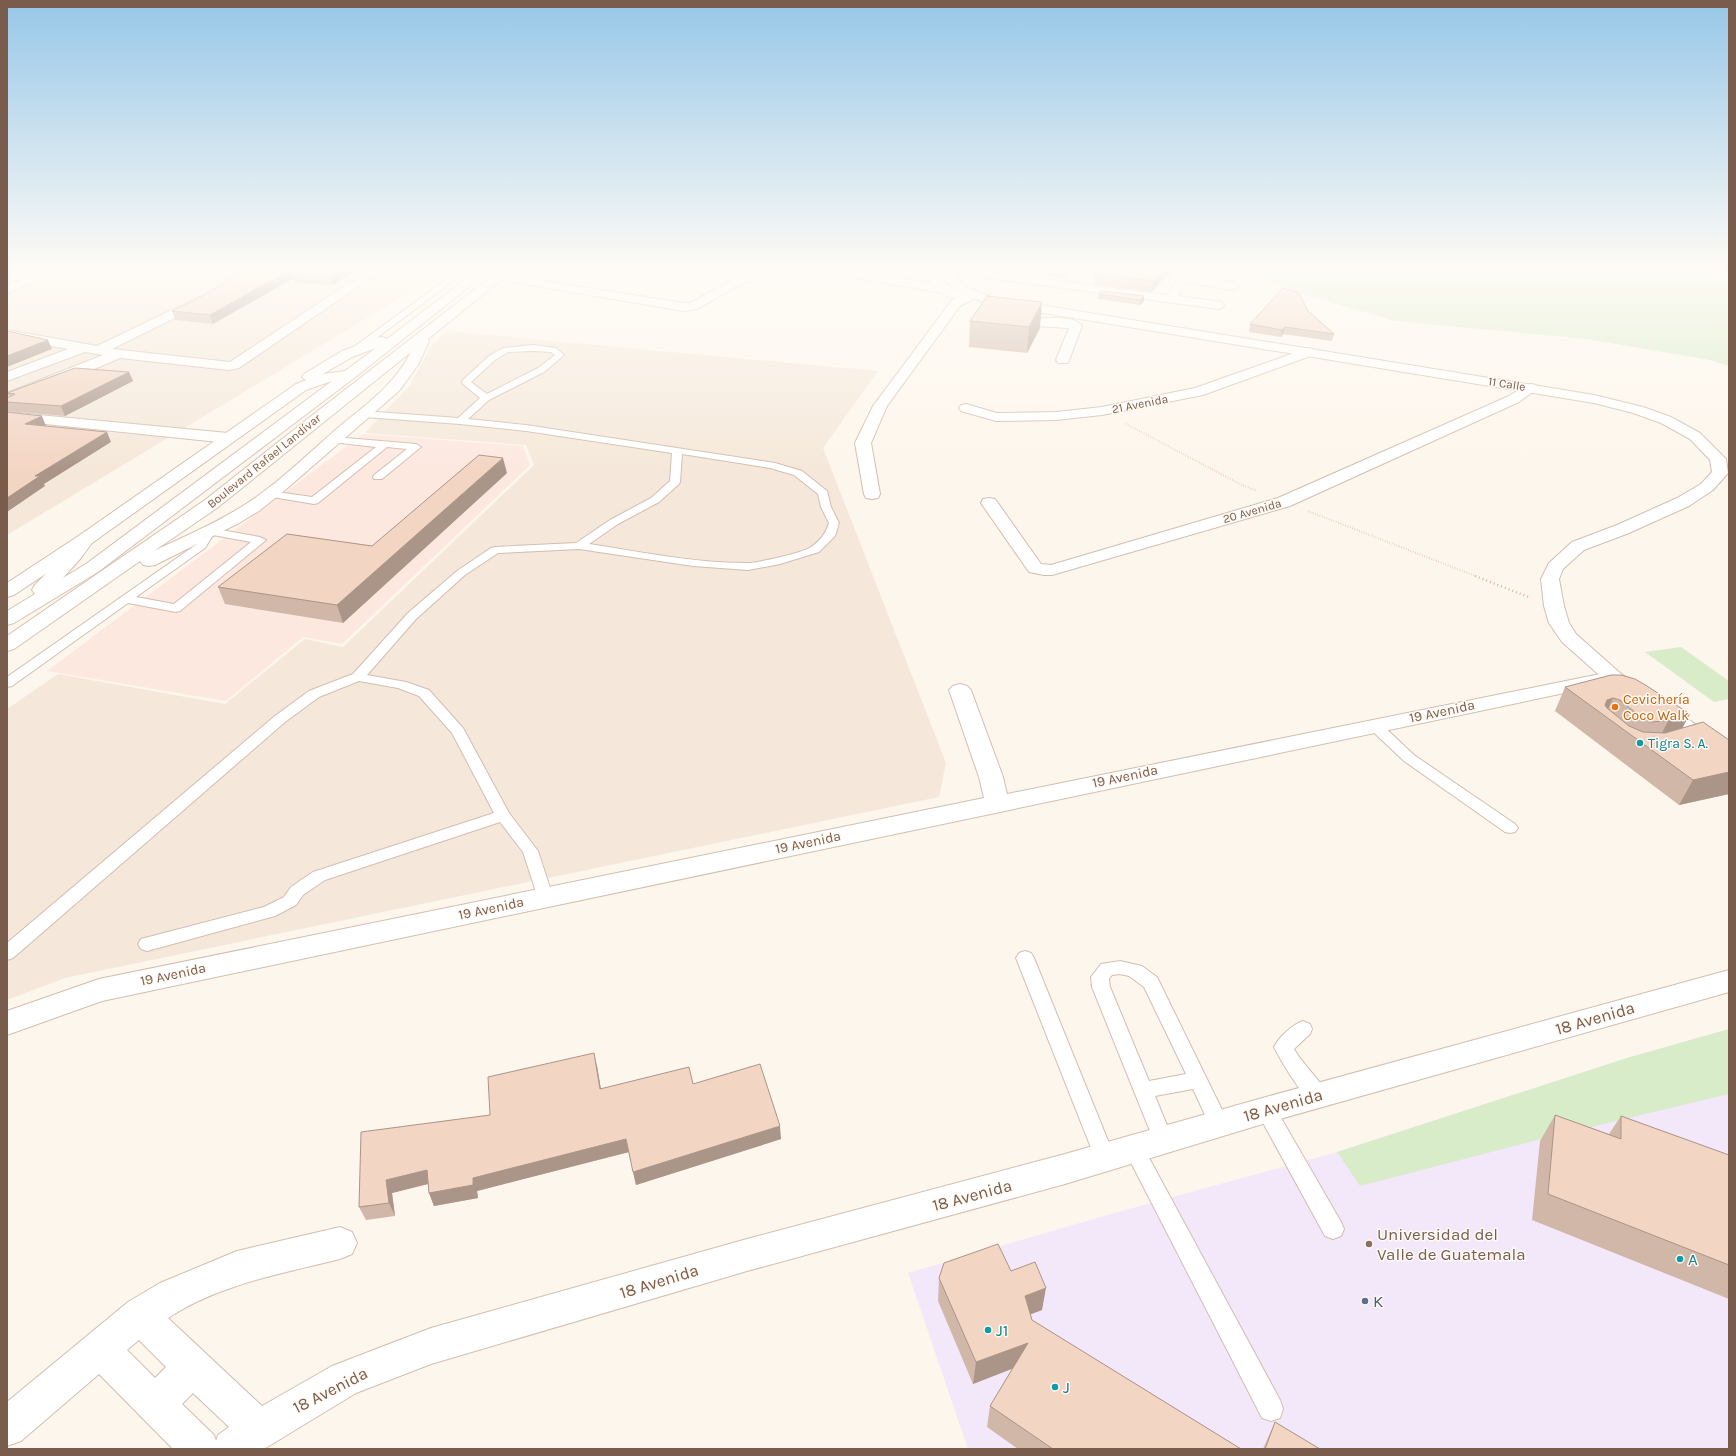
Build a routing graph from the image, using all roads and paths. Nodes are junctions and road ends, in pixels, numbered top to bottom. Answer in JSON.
{"nodes":[{"id":1,"x":7,"y":334,"type":"edge"},
{"id":2,"x":132,"y":334,"type":"edge"},
{"id":3,"x":281,"y":334,"type":"edge"},
{"id":4,"x":377,"y":334,"type":"edge"},
{"id":5,"x":401,"y":334,"type":"joint"},
{"id":6,"x":428,"y":334,"type":"edge"},
{"id":7,"x":933,"y":334,"type":"edge"},
{"id":8,"x":1073,"y":334,"type":"edge"},
{"id":9,"x":1194,"y":334,"type":"edge"},
{"id":10,"x":425,"y":336,"type":"junction"},
{"id":11,"x":83,"y":348,"type":"junction"},
{"id":12,"x":97,"y":351,"type":"junction"},
{"id":13,"x":1308,"y":352,"type":"junction"},
{"id":14,"x":351,"y":353,"type":"junction"},
{"id":15,"x":118,"y":354,"type":"junction"},
{"id":16,"x":1063,"y":360,"type":"dead end"},
{"id":17,"x":349,"y":375,"type":"junction"},
{"id":18,"x":7,"y":377,"type":"edge"},
{"id":19,"x":372,"y":377,"type":"junction"},
{"id":20,"x":301,"y":387,"type":"junction"},
{"id":21,"x":394,"y":388,"type":"junction"},
{"id":22,"x":1531,"y":388,"type":"junction"},
{"id":23,"x":7,"y":398,"type":"edge"},
{"id":24,"x":486,"y":398,"type":"junction"},
{"id":25,"x":966,"y":408,"type":"dead end"},
{"id":26,"x":1102,"y":411,"type":"junction"},
{"id":27,"x":364,"y":414,"type":"junction"},
{"id":28,"x":7,"y":416,"type":"edge"},
{"id":29,"x":460,"y":421,"type":"junction"},
{"id":30,"x":79,"y":423,"type":"junction"},
{"id":31,"x":7,"y":428,"type":"edge"},
{"id":32,"x":154,"y":430,"type":"junction"},
{"id":33,"x":61,"y":434,"type":"junction"},
{"id":34,"x":228,"y":438,"type":"junction"},
{"id":35,"x":334,"y":440,"type":"junction"},
{"id":36,"x":135,"y":443,"type":"junction"},
{"id":37,"x":385,"y":444,"type":"junction"},
{"id":38,"x":677,"y":450,"type":"junction"},
{"id":39,"x":210,"y":451,"type":"junction"},
{"id":40,"x":378,"y":476,"type":"dead end"},
{"id":41,"x":270,"y":494,"type":"junction"},
{"id":42,"x":872,"y":494,"type":"dead end"},
{"id":43,"x":1284,"y":502,"type":"junction"},
{"id":44,"x":990,"y":503,"type":"dead end"},
{"id":45,"x":210,"y":531,"type":"junction"},
{"id":46,"x":86,"y":539,"type":"junction"},
{"id":47,"x":579,"y":546,"type":"junction"},
{"id":48,"x":7,"y":591,"type":"edge"},
{"id":49,"x":125,"y":599,"type":"junction"},
{"id":50,"x":1554,"y":606,"type":"junction"},
{"id":51,"x":14,"y":615,"type":"edge"},
{"id":52,"x":7,"y":645,"type":"edge"},
{"id":53,"x":7,"y":658,"type":"edge"},
{"id":54,"x":358,"y":677,"type":"junction"},
{"id":55,"x":1613,"y":677,"type":"junction"},
{"id":56,"x":7,"y":683,"type":"edge"},
{"id":57,"x":960,"y":690,"type":"dead end"},
{"id":58,"x":1374,"y":725,"type":"junction"},
{"id":59,"x":1698,"y":737,"type":"junction"},
{"id":60,"x":1681,"y":743,"type":"edge"},
{"id":61,"x":1729,"y":758,"type":"edge"},
{"id":62,"x":996,"y":802,"type":"junction"},
{"id":63,"x":503,"y":815,"type":"junction"},
{"id":64,"x":1510,"y":828,"type":"dead end"},
{"id":65,"x":545,"y":897,"type":"junction"},
{"id":66,"x":147,"y":944,"type":"dead end"},
{"id":67,"x":7,"y":953,"type":"edge"},
{"id":68,"x":1025,"y":958,"type":"dead end"},
{"id":69,"x":1729,"y":981,"type":"edge"},
{"id":70,"x":7,"y":1023,"type":"edge"},
{"id":71,"x":1303,"y":1029,"type":"dead end"},
{"id":72,"x":1198,"y":1080,"type":"junction"},
{"id":73,"x":1142,"y":1090,"type":"junction"},
{"id":74,"x":1318,"y":1095,"type":"junction"},
{"id":75,"x":1266,"y":1110,"type":"junction"},
{"id":76,"x":1219,"y":1124,"type":"junction"},
{"id":77,"x":1134,"y":1149,"type":"junction"},
{"id":78,"x":1333,"y":1229,"type":"dead end"},
{"id":79,"x":340,"y":1243,"type":"dead end"},
{"id":80,"x":141,"y":1314,"type":"junction"},
{"id":81,"x":99,"y":1349,"type":"junction"},
{"id":82,"x":194,"y":1367,"type":"junction"},
{"id":83,"x":155,"y":1404,"type":"junction"},
{"id":84,"x":1272,"y":1409,"type":"dead end"},
{"id":85,"x":7,"y":1427,"type":"edge"},
{"id":86,"x":246,"y":1439,"type":"edge"},
{"id":87,"x":200,"y":1449,"type":"edge"}],
"edges":[{"from":1,"to":11,"type":"street"},
{"from":2,"to":12,"type":"street"},
{"from":3,"to":15,"type":"street"},
{"from":4,"to":14,"type":"lane"},
{"from":5,"to":14,"type":"street"},
{"from":5,"to":17,"type":"street","name":"Boulevard Rafael Landívar"},
{"from":6,"to":10,"type":"street","name":"Boulevard Rafael Landívar"},
{"from":7,"to":42,"type":"street"},
{"from":8,"to":16,"type":"street"},
{"from":9,"to":13,"type":"street","name":"11 Calle"},
{"from":10,"to":19,"type":"street","name":"Boulevard Rafael Landívar"},
{"from":10,"to":21,"type":"street"},
{"from":11,"to":12,"type":"street"},
{"from":11,"to":18,"type":"street"},
{"from":12,"to":15,"type":"street"},
{"from":13,"to":22,"type":"street","name":"11 Calle"},
{"from":13,"to":26,"type":"street","name":"21 Avenida"},
{"from":14,"to":20,"type":"street"},
{"from":15,"to":23,"type":"street"},
{"from":17,"to":19,"type":"street"},
{"from":17,"to":20,"type":"street"},
{"from":17,"to":51,"type":"street","name":"Boulevard Rafael Landívar"},
{"from":19,"to":21,"type":"street"},
{"from":19,"to":52,"type":"street","name":"Boulevard Rafael Landívar"},
{"from":20,"to":34,"type":"street"},
{"from":21,"to":27,"type":"street"},
{"from":22,"to":43,"type":"street","name":"20 Avenida"},
{"from":22,"to":50,"type":"street","name":"11 Calle"},
{"from":24,"to":24,"type":"lane"},
{"from":24,"to":29,"type":"lane"},
{"from":25,"to":26,"type":"street","name":"21 Avenida"},
{"from":26,"to":43,"type":"path"},
{"from":27,"to":29,"type":"lane"},
{"from":27,"to":35,"type":"street"},
{"from":28,"to":30,"type":"street"},
{"from":29,"to":38,"type":"lane"},
{"from":30,"to":32,"type":"street"},
{"from":30,"to":33,"type":"street"},
{"from":31,"to":33,"type":"street"},
{"from":32,"to":34,"type":"street"},
{"from":32,"to":36,"type":"street"},
{"from":33,"to":36,"type":"street"},
{"from":34,"to":39,"type":"street"},
{"from":35,"to":37,"type":"lane"},
{"from":35,"to":41,"type":"street"},
{"from":36,"to":39,"type":"street"},
{"from":37,"to":40,"type":"lane"},
{"from":37,"to":41,"type":"lane"},
{"from":38,"to":47,"type":"lane"},
{"from":38,"to":47,"type":"lane"},
{"from":39,"to":46,"type":"street"},
{"from":41,"to":45,"type":"street"},
{"from":43,"to":44,"type":"street","name":"20 Avenida"},
{"from":43,"to":50,"type":"path"},
{"from":45,"to":49,"type":"lane"},
{"from":45,"to":49,"type":"lane"},
{"from":45,"to":53,"type":"street"},
{"from":46,"to":48,"type":"street"},
{"from":46,"to":51,"type":"street"},
{"from":47,"to":54,"type":"lane"},
{"from":49,"to":56,"type":"lane"},
{"from":50,"to":55,"type":"street","name":"11 Calle"},
{"from":54,"to":63,"type":"lane"},
{"from":54,"to":67,"type":"lane"},
{"from":55,"to":58,"type":"street","name":"19 Avenida"},
{"from":55,"to":59,"type":"street","name":"11 Calle"},
{"from":57,"to":62,"type":"street"},
{"from":58,"to":62,"type":"street","name":"19 Avenida"},
{"from":58,"to":64,"type":"lane"},
{"from":59,"to":60,"type":"lane"},
{"from":59,"to":61,"type":"street","name":"11 Calle"},
{"from":62,"to":65,"type":"street","name":"19 Avenida"},
{"from":63,"to":65,"type":"lane"},
{"from":63,"to":66,"type":"lane"},
{"from":65,"to":70,"type":"street","name":"19 Avenida"},
{"from":68,"to":77,"type":"lane"},
{"from":69,"to":74,"type":"street","name":"18 Avenida"},
{"from":71,"to":74,"type":"lane"},
{"from":72,"to":73,"type":"lane"},
{"from":72,"to":73,"type":"lane"},
{"from":72,"to":76,"type":"lane"},
{"from":73,"to":77,"type":"lane"},
{"from":74,"to":75,"type":"street","name":"18 Avenida"},
{"from":75,"to":76,"type":"street","name":"18 Avenida"},
{"from":75,"to":78,"type":"lane"},
{"from":76,"to":77,"type":"street","name":"18 Avenida"},
{"from":77,"to":84,"type":"lane"},
{"from":77,"to":86,"type":"street","name":"18 Avenida"},
{"from":79,"to":80,"type":"street"},
{"from":80,"to":81,"type":"street"},
{"from":80,"to":82,"type":"street"},
{"from":81,"to":83,"type":"street"},
{"from":81,"to":85,"type":"street"},
{"from":82,"to":83,"type":"street"},
{"from":82,"to":86,"type":"street"},
{"from":83,"to":87,"type":"street"}]}
